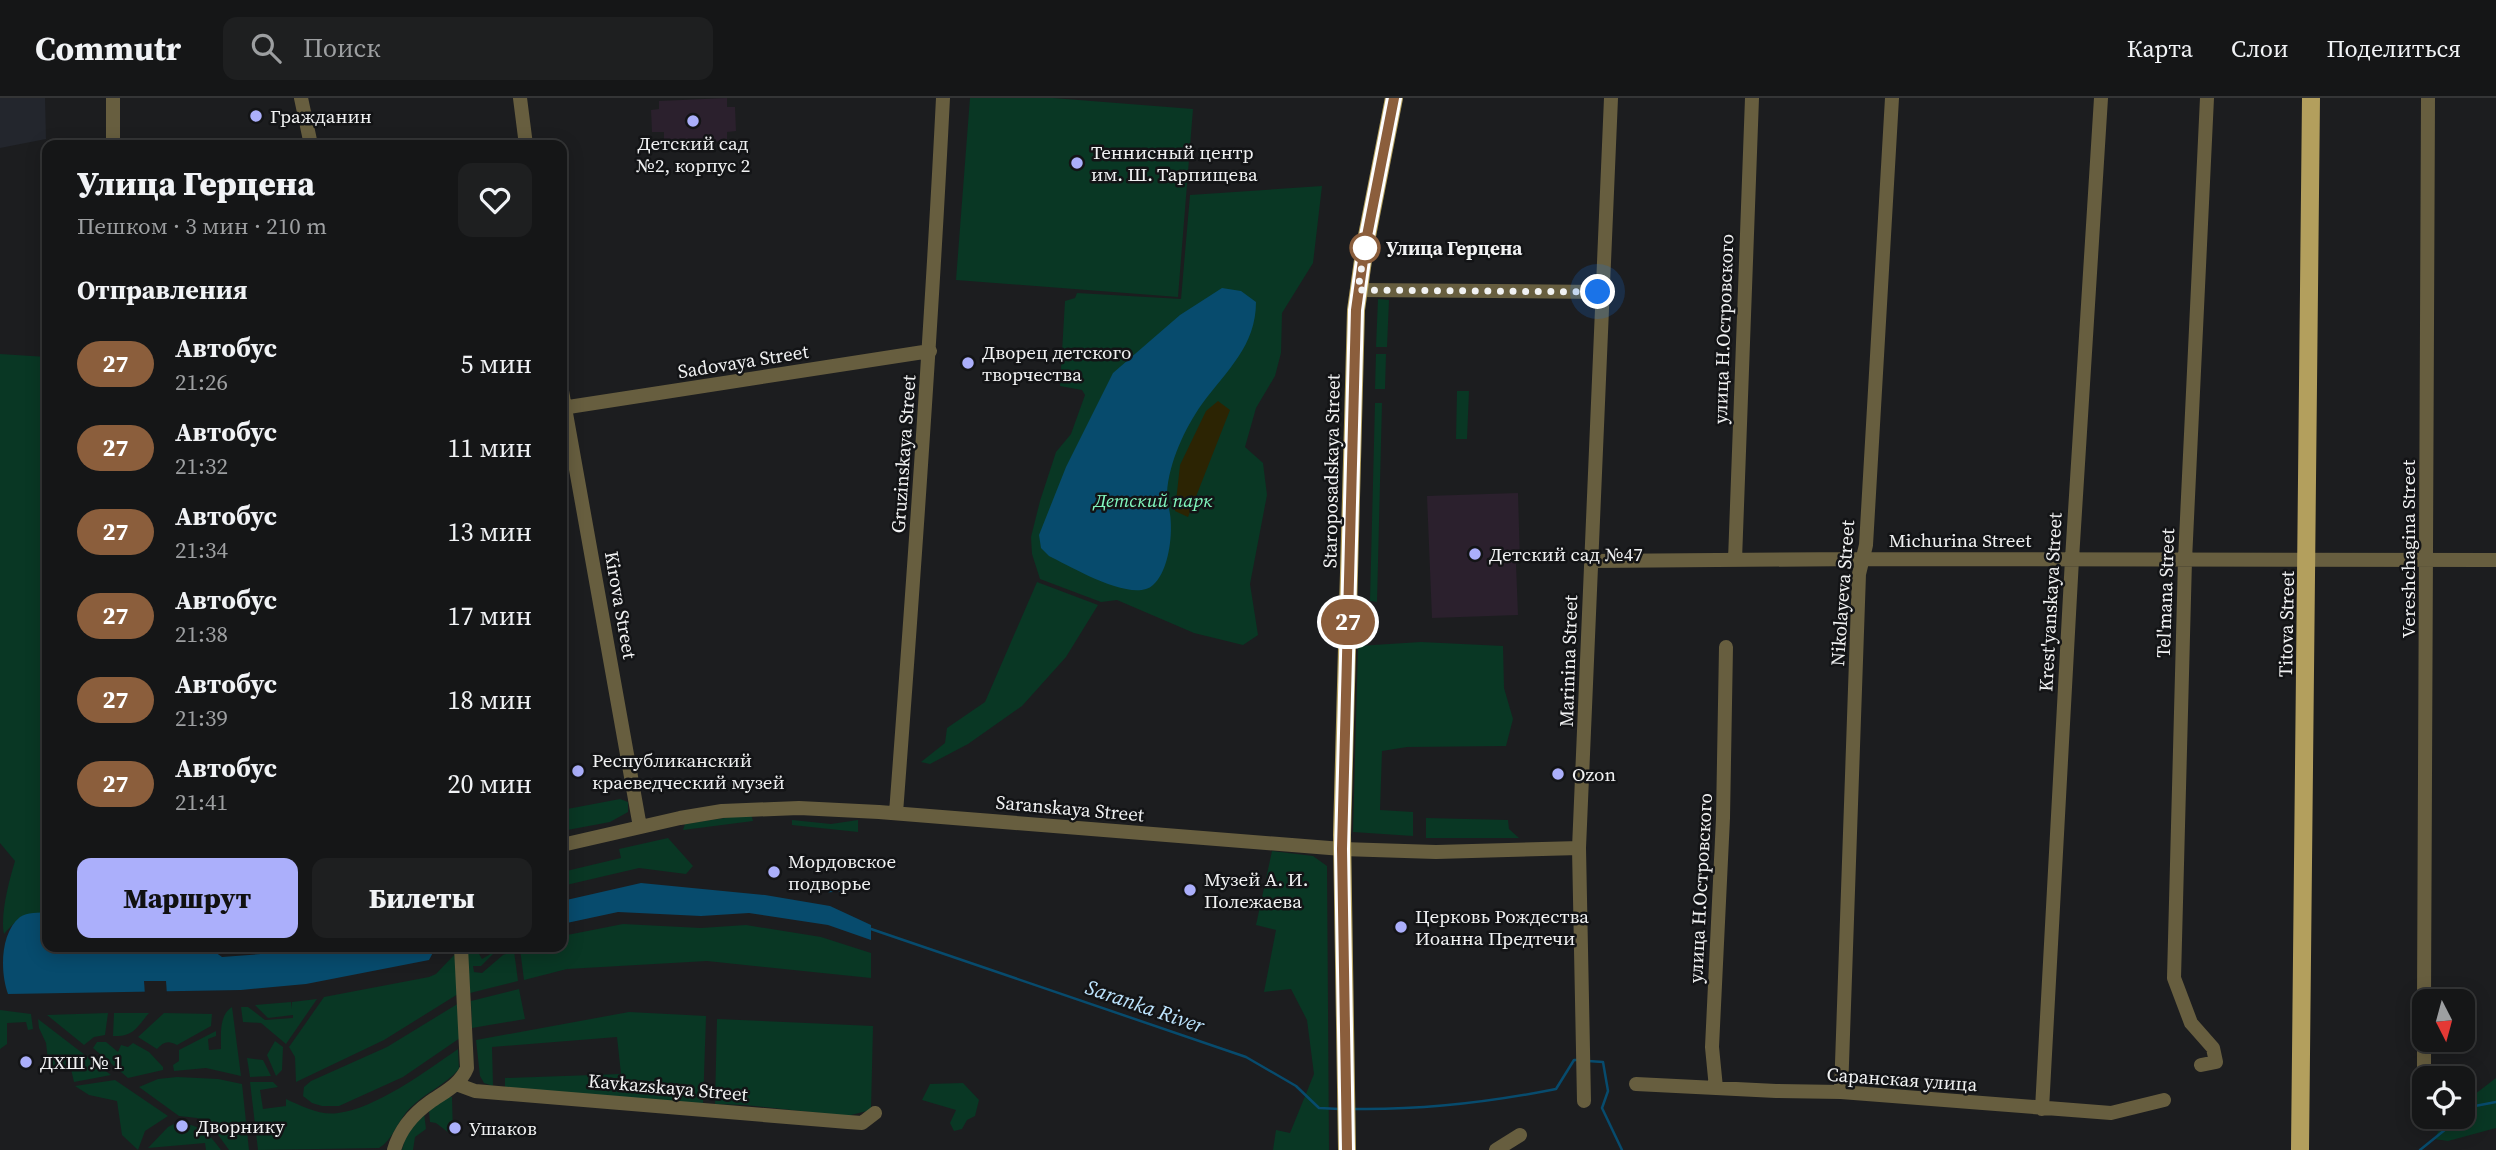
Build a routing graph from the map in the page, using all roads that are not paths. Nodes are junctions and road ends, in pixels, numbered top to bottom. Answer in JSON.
{"nodes":[{"id":1,"x":113,"y":98,"type":"edge"},
{"id":2,"x":302,"y":98,"type":"edge"},
{"id":3,"x":520,"y":98,"type":"edge"},
{"id":4,"x":943,"y":98,"type":"edge"},
{"id":5,"x":1394,"y":98,"type":"edge"},
{"id":6,"x":1611,"y":98,"type":"edge"},
{"id":7,"x":1752,"y":98,"type":"edge"},
{"id":8,"x":1892,"y":98,"type":"edge"},
{"id":9,"x":2101,"y":98,"type":"edge"},
{"id":10,"x":2207,"y":98,"type":"edge"},
{"id":11,"x":2311,"y":98,"type":"edge"},
{"id":12,"x":2428,"y":98,"type":"edge"},
{"id":13,"x":113,"y":140,"type":"edge"},
{"id":14,"x":310,"y":140,"type":"edge"},
{"id":15,"x":525,"y":140,"type":"edge"},
{"id":16,"x":1358,"y":290,"type":"junction"},
{"id":17,"x":1603,"y":292,"type":"junction"},
{"id":18,"x":930,"y":351,"type":"junction"},
{"id":19,"x":567,"y":407,"type":"edge"},
{"id":20,"x":567,"y":430,"type":"edge"},
{"id":21,"x":1863,"y":559,"type":"junction"},
{"id":22,"x":2072,"y":559,"type":"junction"},
{"id":23,"x":1735,"y":560,"type":"junction"},
{"id":24,"x":2185,"y":560,"type":"junction"},
{"id":25,"x":2427,"y":560,"type":"junction"},
{"id":26,"x":2496,"y":560,"type":"edge"},
{"id":27,"x":1591,"y":561,"type":"junction"},
{"id":28,"x":2308,"y":561,"type":"junction"},
{"id":29,"x":1726,"y":647,"type":"dead end"},
{"id":30,"x":896,"y":813,"type":"junction"},
{"id":31,"x":640,"y":827,"type":"junction"},
{"id":32,"x":567,"y":844,"type":"edge"},
{"id":33,"x":1579,"y":848,"type":"junction"},
{"id":34,"x":1342,"y":849,"type":"junction"},
{"id":35,"x":461,"y":952,"type":"edge"},
{"id":36,"x":2424,"y":989,"type":"edge"},
{"id":37,"x":2201,"y":1065,"type":"dead end"},
{"id":38,"x":456,"y":1084,"type":"junction"},
{"id":39,"x":1636,"y":1084,"type":"dead end"},
{"id":40,"x":1716,"y":1088,"type":"junction"},
{"id":41,"x":1841,"y":1092,"type":"junction"},
{"id":42,"x":2164,"y":1100,"type":"dead end"},
{"id":43,"x":1584,"y":1101,"type":"dead end"},
{"id":44,"x":2042,"y":1109,"type":"junction"},
{"id":45,"x":876,"y":1113,"type":"dead end"},
{"id":46,"x":1520,"y":1135,"type":"dead end"},
{"id":47,"x":394,"y":1150,"type":"edge"},
{"id":48,"x":1347,"y":1150,"type":"edge"},
{"id":49,"x":1496,"y":1150,"type":"edge"},
{"id":50,"x":2300,"y":1150,"type":"edge"}],
"edges":[{"from":1,"to":13,"type":"street"},
{"from":2,"to":14,"type":"street"},
{"from":3,"to":15,"type":"street"},
{"from":4,"to":18,"type":"street","name":"Gruzinskaya Street"},
{"from":5,"to":16,"type":"main road","name":"Staroposadskaya Street"},
{"from":6,"to":17,"type":"street","name":"Marinina Street"},
{"from":7,"to":23,"type":"street","name":"улица Н.Островского"},
{"from":8,"to":21,"type":"street","name":"Nikolayeva Street"},
{"from":9,"to":22,"type":"street","name":"Krest'yanskaya Street"},
{"from":10,"to":24,"type":"street","name":"Tel'mana Street"},
{"from":11,"to":28,"type":"main road","name":"Titova Street"},
{"from":12,"to":25,"type":"street","name":"Vereshchagina Street"},
{"from":16,"to":17,"type":"street"},
{"from":16,"to":34,"type":"main road","name":"Staroposadskaya Street"},
{"from":17,"to":27,"type":"street","name":"Marinina Street"},
{"from":18,"to":19,"type":"street","name":"Sadovaya Street"},
{"from":18,"to":30,"type":"street","name":"Gruzinskaya Street"},
{"from":20,"to":31,"type":"street","name":"Kirova Street"},
{"from":21,"to":22,"type":"street","name":"Michurina Street"},
{"from":21,"to":23,"type":"street","name":"Michurina Street"},
{"from":21,"to":41,"type":"street","name":"Nikolayeva Street"},
{"from":22,"to":24,"type":"street","name":"Michurina Street"},
{"from":22,"to":44,"type":"street","name":"Krest'yanskaya Street"},
{"from":23,"to":27,"type":"street","name":"Michurina Street"},
{"from":24,"to":28,"type":"street","name":"Michurina Street"},
{"from":24,"to":37,"type":"street","name":"Tel'mana Street"},
{"from":25,"to":26,"type":"street","name":"Michurina Street"},
{"from":25,"to":28,"type":"street","name":"Michurina Street"},
{"from":25,"to":36,"type":"street","name":"Vereshchagina Street"},
{"from":27,"to":33,"type":"street","name":"Marinina Street"},
{"from":28,"to":50,"type":"main road","name":"Titova Street"},
{"from":29,"to":40,"type":"street","name":"улица Н.Островского"},
{"from":30,"to":31,"type":"street","name":"Saranskaya Street"},
{"from":30,"to":34,"type":"street","name":"Saranskaya Street"},
{"from":31,"to":32,"type":"street","name":"Saranskaya Street"},
{"from":33,"to":34,"type":"street","name":"Saranskaya Street"},
{"from":33,"to":43,"type":"street","name":"Marinina Street"},
{"from":34,"to":48,"type":"main road","name":"Staroposadskaya Street"},
{"from":35,"to":38,"type":"street"},
{"from":38,"to":45,"type":"street","name":"Kavkazskaya Street"},
{"from":38,"to":47,"type":"street"},
{"from":39,"to":40,"type":"street","name":"Саранская улица"},
{"from":40,"to":41,"type":"street","name":"Саранская улица"},
{"from":41,"to":44,"type":"street","name":"Саранская улица"},
{"from":42,"to":44,"type":"street","name":"Саранская улица"},
{"from":46,"to":49,"type":"street"}]}
